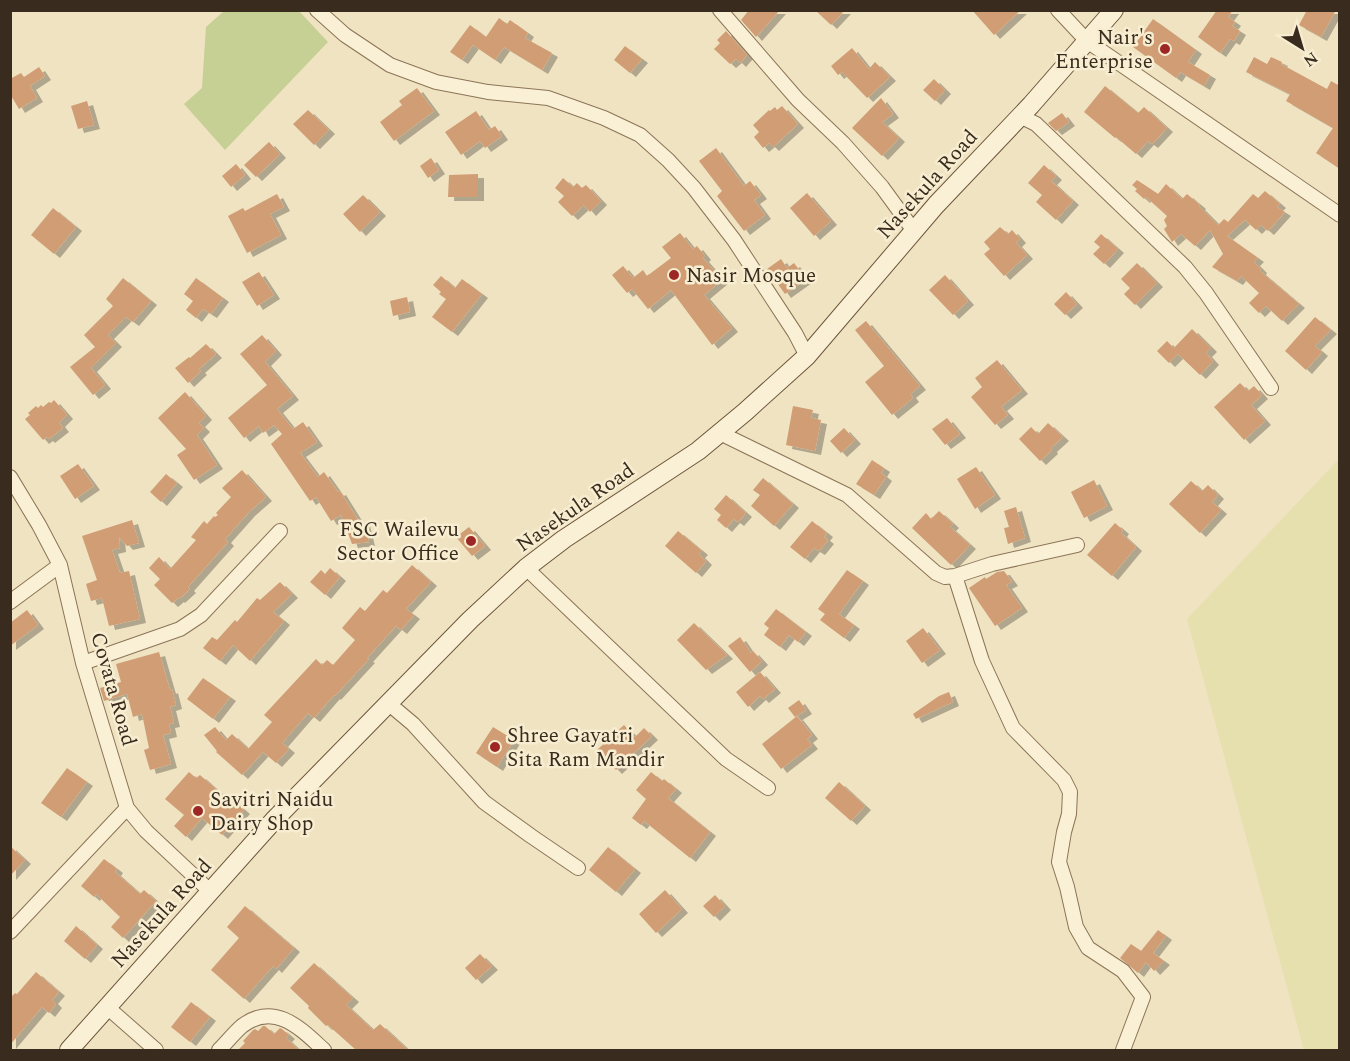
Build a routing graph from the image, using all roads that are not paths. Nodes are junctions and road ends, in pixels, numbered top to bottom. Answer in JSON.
{"nodes":[{"id":1,"x":317,"y":10,"type":"edge"},
{"id":2,"x":720,"y":10,"type":"edge"},
{"id":3,"x":1058,"y":10,"type":"edge"},
{"id":4,"x":1114,"y":10,"type":"edge"},
{"id":5,"x":1087,"y":41,"type":"junction"},
{"id":6,"x":1020,"y":116,"type":"junction"},
{"id":7,"x":1340,"y":215,"type":"edge"},
{"id":8,"x":914,"y":231,"type":"junction"},
{"id":9,"x":807,"y":356,"type":"junction"},
{"id":10,"x":1271,"y":388,"type":"dead end"},
{"id":11,"x":720,"y":433,"type":"junction"},
{"id":12,"x":10,"y":477,"type":"edge"},
{"id":13,"x":280,"y":531,"type":"dead end"},
{"id":14,"x":1077,"y":545,"type":"dead end"},
{"id":15,"x":60,"y":565,"type":"junction"},
{"id":16,"x":526,"y":568,"type":"junction"},
{"id":17,"x":955,"y":576,"type":"junction"},
{"id":18,"x":10,"y":602,"type":"edge"},
{"id":19,"x":83,"y":663,"type":"junction"},
{"id":20,"x":388,"y":703,"type":"junction"},
{"id":21,"x":768,"y":788,"type":"dead end"},
{"id":22,"x":127,"y":808,"type":"junction"},
{"id":23,"x":578,"y":867,"type":"dead end"},
{"id":24,"x":211,"y":892,"type":"junction"},
{"id":25,"x":10,"y":932,"type":"edge"},
{"id":26,"x":107,"y":1007,"type":"junction"},
{"id":27,"x":69,"y":1050,"type":"edge"},
{"id":28,"x":156,"y":1050,"type":"edge"},
{"id":29,"x":219,"y":1050,"type":"edge"},
{"id":30,"x":324,"y":1050,"type":"edge"},
{"id":31,"x":1123,"y":1050,"type":"edge"}],
"edges":[{"from":1,"to":9,"type":"street"},
{"from":2,"to":8,"type":"street"},
{"from":3,"to":5,"type":"street"},
{"from":4,"to":5,"type":"main road","name":"Nasekula Road"},
{"from":5,"to":6,"type":"main road","name":"Nasekula Road"},
{"from":5,"to":7,"type":"street"},
{"from":6,"to":8,"type":"main road","name":"Nasekula Road"},
{"from":6,"to":10,"type":"street"},
{"from":8,"to":9,"type":"main road","name":"Nasekula Road"},
{"from":9,"to":11,"type":"main road","name":"Nasekula Road"},
{"from":11,"to":16,"type":"main road","name":"Nasekula Road"},
{"from":11,"to":17,"type":"street"},
{"from":12,"to":15,"type":"street","name":"Covata Road"},
{"from":13,"to":19,"type":"street"},
{"from":14,"to":17,"type":"street"},
{"from":15,"to":18,"type":"street"},
{"from":15,"to":19,"type":"street","name":"Covata Road"},
{"from":16,"to":20,"type":"main road","name":"Nasekula Road"},
{"from":16,"to":21,"type":"street"},
{"from":17,"to":31,"type":"street"},
{"from":19,"to":22,"type":"street","name":"Covata Road"},
{"from":20,"to":23,"type":"street"},
{"from":20,"to":24,"type":"main road","name":"Nasekula Road"},
{"from":22,"to":24,"type":"street","name":"Covata Road"},
{"from":22,"to":25,"type":"street"},
{"from":24,"to":26,"type":"main road","name":"Nasekula Road"},
{"from":26,"to":27,"type":"main road","name":"Nasekula Road"},
{"from":26,"to":28,"type":"street"},
{"from":29,"to":30,"type":"street"}]}
